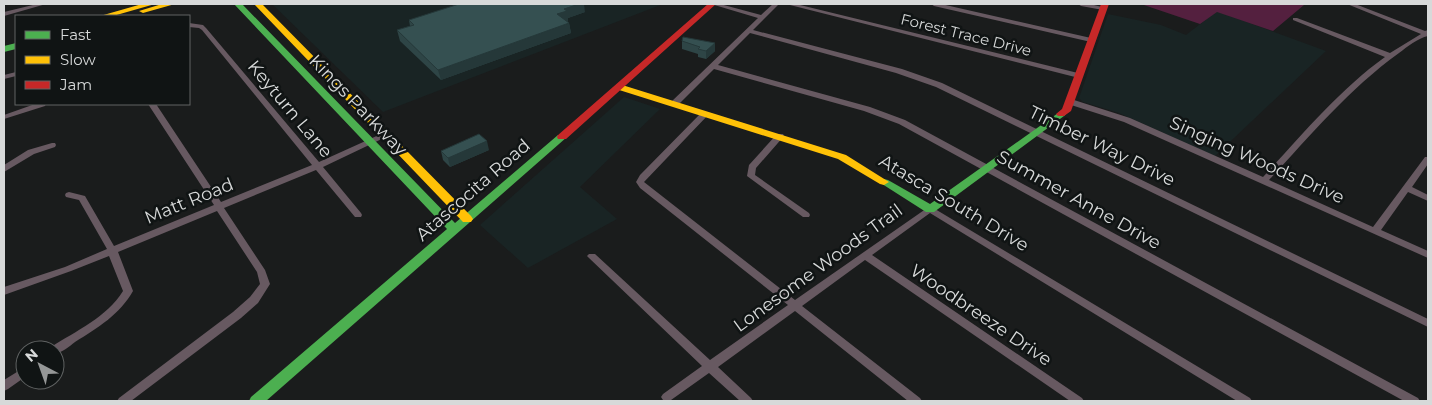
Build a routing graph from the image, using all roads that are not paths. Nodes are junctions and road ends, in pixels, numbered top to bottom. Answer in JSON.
{"nodes":[{"id":1,"x":43,"y":4,"type":"edge"},
{"id":2,"x":151,"y":4,"type":"edge"},
{"id":3,"x":171,"y":4,"type":"edge"},
{"id":4,"x":238,"y":4,"type":"edge"},
{"id":5,"x":258,"y":4,"type":"edge"},
{"id":6,"x":713,"y":4,"type":"edge"},
{"id":7,"x":776,"y":4,"type":"edge"},
{"id":8,"x":788,"y":4,"type":"edge"},
{"id":9,"x":934,"y":4,"type":"edge"},
{"id":10,"x":1081,"y":4,"type":"edge"},
{"id":11,"x":1350,"y":4,"type":"edge"},
{"id":12,"x":1104,"y":6,"type":"edge"},
{"id":13,"x":4,"y":14,"type":"edge"},
{"id":14,"x":108,"y":15,"type":"edge"},
{"id":15,"x":129,"y":15,"type":"edge"},
{"id":16,"x":763,"y":16,"type":"junction"},
{"id":17,"x":1295,"y":19,"type":"dead end"},
{"id":18,"x":193,"y":25,"type":"edge"},
{"id":19,"x":748,"y":31,"type":"junction"},
{"id":20,"x":1427,"y":33,"type":"edge"},
{"id":21,"x":1091,"y":40,"type":"junction"},
{"id":22,"x":1390,"y":56,"type":"junction"},
{"id":23,"x":713,"y":66,"type":"junction"},
{"id":24,"x":1079,"y":76,"type":"junction"},
{"id":25,"x":619,"y":87,"type":"junction"},
{"id":26,"x":1071,"y":102,"type":"junction"},
{"id":27,"x":674,"y":104,"type":"junction"},
{"id":28,"x":39,"y":105,"type":"edge"},
{"id":29,"x":153,"y":105,"type":"edge"},
{"id":30,"x":706,"y":114,"type":"junction"},
{"id":31,"x":4,"y":117,"type":"edge"},
{"id":32,"x":1037,"y":132,"type":"junction"},
{"id":33,"x":384,"y":136,"type":"junction"},
{"id":34,"x":780,"y":136,"type":"junction"},
{"id":35,"x":371,"y":142,"type":"junction"},
{"id":36,"x":52,"y":145,"type":"dead end"},
{"id":37,"x":1428,"y":159,"type":"edge"},
{"id":38,"x":318,"y":166,"type":"junction"},
{"id":39,"x":987,"y":168,"type":"junction"},
{"id":40,"x":4,"y":169,"type":"edge"},
{"id":41,"x":1264,"y":181,"type":"junction"},
{"id":42,"x":1406,"y":188,"type":"junction"},
{"id":43,"x":69,"y":195,"type":"dead end"},
{"id":44,"x":1428,"y":198,"type":"edge"},
{"id":45,"x":218,"y":206,"type":"junction"},
{"id":46,"x":930,"y":209,"type":"junction"},
{"id":47,"x":358,"y":215,"type":"dead end"},
{"id":48,"x":806,"y":215,"type":"dead end"},
{"id":49,"x":467,"y":220,"type":"junction"},
{"id":50,"x":455,"y":230,"type":"junction"},
{"id":51,"x":1375,"y":231,"type":"junction"},
{"id":52,"x":112,"y":250,"type":"junction"},
{"id":53,"x":865,"y":255,"type":"junction"},
{"id":54,"x":1428,"y":255,"type":"edge"},
{"id":55,"x":592,"y":256,"type":"dead end"},
{"id":56,"x":4,"y":291,"type":"edge"},
{"id":57,"x":795,"y":306,"type":"junction"},
{"id":58,"x":1428,"y":323,"type":"edge"},
{"id":59,"x":65,"y":343,"type":"edge"},
{"id":60,"x":710,"y":367,"type":"junction"},
{"id":61,"x":15,"y":378,"type":"edge"},
{"id":62,"x":4,"y":386,"type":"edge"},
{"id":63,"x":668,"y":397,"type":"dead end"},
{"id":64,"x":123,"y":401,"type":"edge"},
{"id":65,"x":256,"y":401,"type":"edge"},
{"id":66,"x":747,"y":401,"type":"edge"},
{"id":67,"x":916,"y":401,"type":"edge"},
{"id":68,"x":1078,"y":401,"type":"edge"},
{"id":69,"x":1246,"y":401,"type":"edge"},
{"id":70,"x":1414,"y":401,"type":"edge"}],
"edges":[{"from":1,"to":13,"type":"street"},
{"from":2,"to":14,"type":"street"},
{"from":3,"to":15,"type":"street"},
{"from":4,"to":35,"type":"street","name":"Kings Parkway"},
{"from":5,"to":33,"type":"street","name":"Kings Parkway"},
{"from":6,"to":16,"type":"street"},
{"from":6,"to":25,"type":"street","name":"Atascocita Road"},
{"from":7,"to":16,"type":"street"},
{"from":8,"to":24,"type":"street","name":"Forest Trace Drive"},
{"from":9,"to":21,"type":"street"},
{"from":10,"to":12,"type":"street"},
{"from":11,"to":20,"type":"street"},
{"from":12,"to":21,"type":"street","name":"Lonesome Woods Trail"},
{"from":16,"to":19,"type":"street"},
{"from":17,"to":22,"type":"street"},
{"from":18,"to":38,"type":"street","name":"Keyturn Lane"},
{"from":19,"to":23,"type":"street"},
{"from":19,"to":32,"type":"street","name":"Timber Way Drive"},
{"from":20,"to":22,"type":"street"},
{"from":21,"to":24,"type":"street","name":"Lonesome Woods Trail"},
{"from":22,"to":41,"type":"street"},
{"from":23,"to":27,"type":"street"},
{"from":23,"to":39,"type":"street","name":"Summer Anne Drive"},
{"from":24,"to":26,"type":"street","name":"Lonesome Woods Trail"},
{"from":25,"to":27,"type":"street","name":"Atasca South Drive"},
{"from":25,"to":49,"type":"street","name":"Atascocita Road"},
{"from":26,"to":32,"type":"street","name":"Lonesome Woods Trail"},
{"from":26,"to":41,"type":"street","name":"Singing Woods Drive"},
{"from":27,"to":30,"type":"street","name":"Atasca South Drive"},
{"from":28,"to":31,"type":"street"},
{"from":29,"to":45,"type":"street"},
{"from":30,"to":34,"type":"street","name":"Atasca South Drive"},
{"from":30,"to":57,"type":"street"},
{"from":32,"to":39,"type":"street","name":"Lonesome Woods Trail"},
{"from":32,"to":58,"type":"street","name":"Timber Way Drive"},
{"from":33,"to":35,"type":"street","name":"Matt Road"},
{"from":33,"to":49,"type":"street","name":"Kings Parkway"},
{"from":34,"to":46,"type":"street","name":"Atasca South Drive"},
{"from":34,"to":48,"type":"street"},
{"from":35,"to":38,"type":"street","name":"Matt Road"},
{"from":35,"to":50,"type":"street","name":"Kings Parkway"},
{"from":36,"to":40,"type":"street"},
{"from":37,"to":42,"type":"street"},
{"from":38,"to":45,"type":"street","name":"Matt Road"},
{"from":38,"to":47,"type":"street","name":"Keyturn Lane"},
{"from":39,"to":46,"type":"street","name":"Lonesome Woods Trail"},
{"from":39,"to":70,"type":"street","name":"Summer Anne Drive"},
{"from":41,"to":51,"type":"street","name":"Singing Woods Drive"},
{"from":42,"to":44,"type":"street"},
{"from":42,"to":51,"type":"street"},
{"from":43,"to":52,"type":"street"},
{"from":45,"to":52,"type":"street","name":"Matt Road"},
{"from":45,"to":64,"type":"street"},
{"from":46,"to":53,"type":"street","name":"Lonesome Woods Trail"},
{"from":46,"to":69,"type":"street","name":"Atasca South Drive"},
{"from":49,"to":50,"type":"street","name":"Atascocita Road"},
{"from":50,"to":65,"type":"street","name":"Atascocita Road"},
{"from":51,"to":54,"type":"street","name":"Singing Woods Drive"},
{"from":52,"to":56,"type":"street","name":"Matt Road"},
{"from":52,"to":59,"type":"street"},
{"from":53,"to":57,"type":"street","name":"Lonesome Woods Trail"},
{"from":53,"to":68,"type":"street","name":"Woodbreeze Drive"},
{"from":55,"to":60,"type":"street"},
{"from":57,"to":60,"type":"street","name":"Lonesome Woods Trail"},
{"from":57,"to":67,"type":"street"},
{"from":60,"to":63,"type":"street","name":"Lonesome Woods Trail"},
{"from":60,"to":66,"type":"street"},
{"from":61,"to":62,"type":"street"}]}
